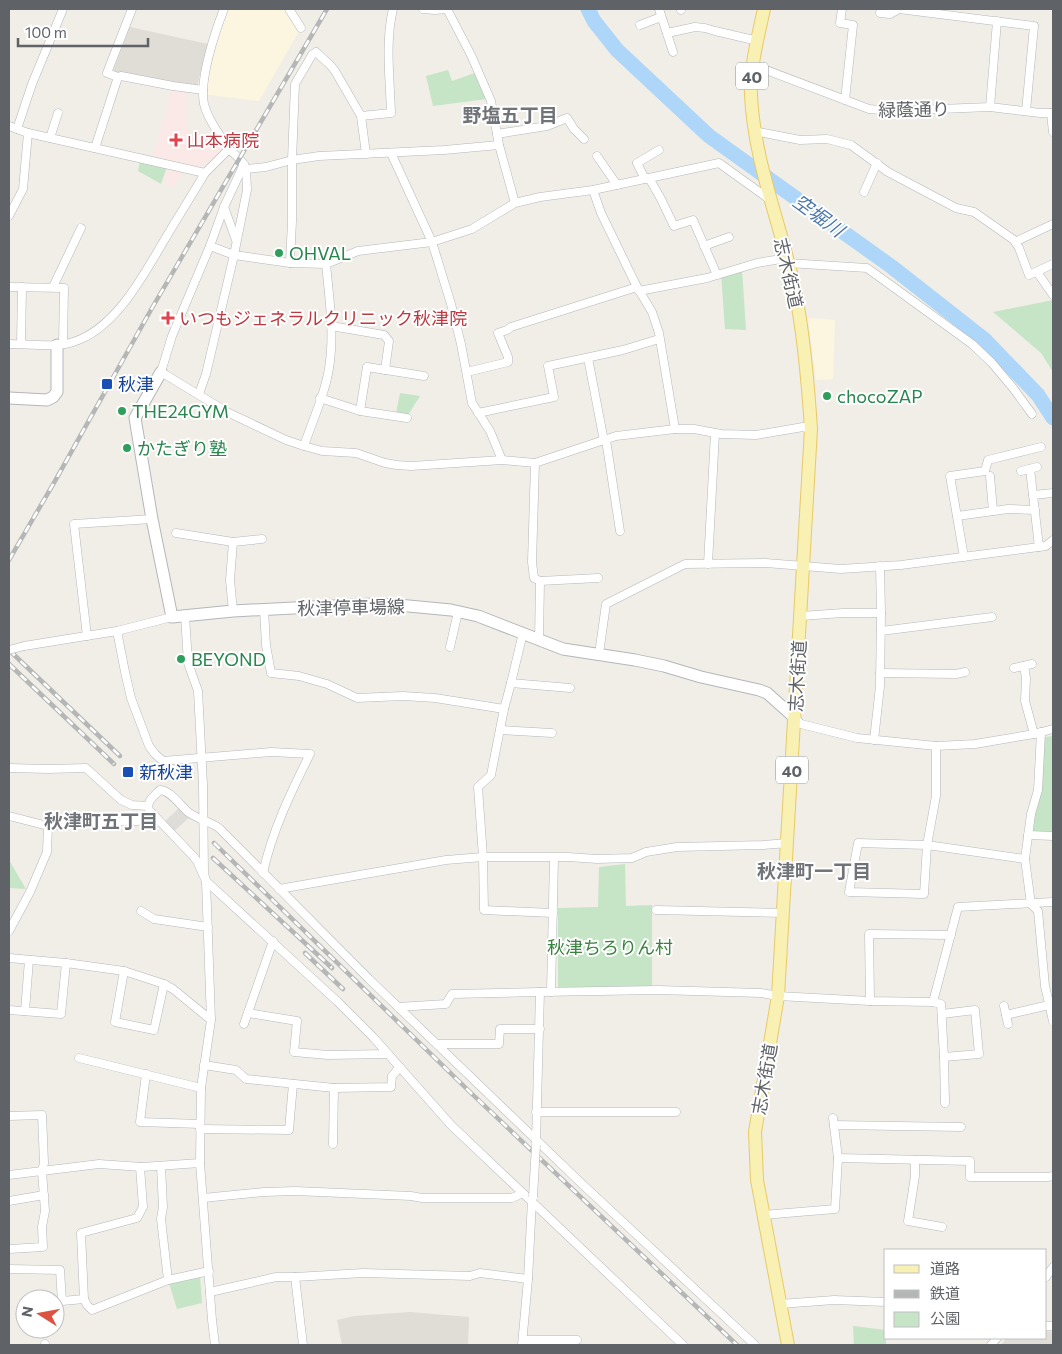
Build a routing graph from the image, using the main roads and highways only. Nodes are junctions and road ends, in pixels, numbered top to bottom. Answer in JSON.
{"nodes":[{"id":1,"x":764,"y":9,"type":"edge"},
{"id":2,"x":60,"y":344,"type":"road end"},
{"id":3,"x":161,"y":372,"type":"road end"},
{"id":4,"x":9,"y":398,"type":"edge"},
{"id":5,"x":795,"y":718,"type":"junction"},
{"id":6,"x":788,"y":1345,"type":"edge"}],
"edges":[{"from":1,"to":5,"type":"main road","name":"志木街道","number":"40"},
{"from":2,"to":4,"type":"main road"},
{"from":3,"to":5,"type":"main road","name":"秋津停車場線"},
{"from":5,"to":6,"type":"main road","name":"志木街道","number":"40"}]}
